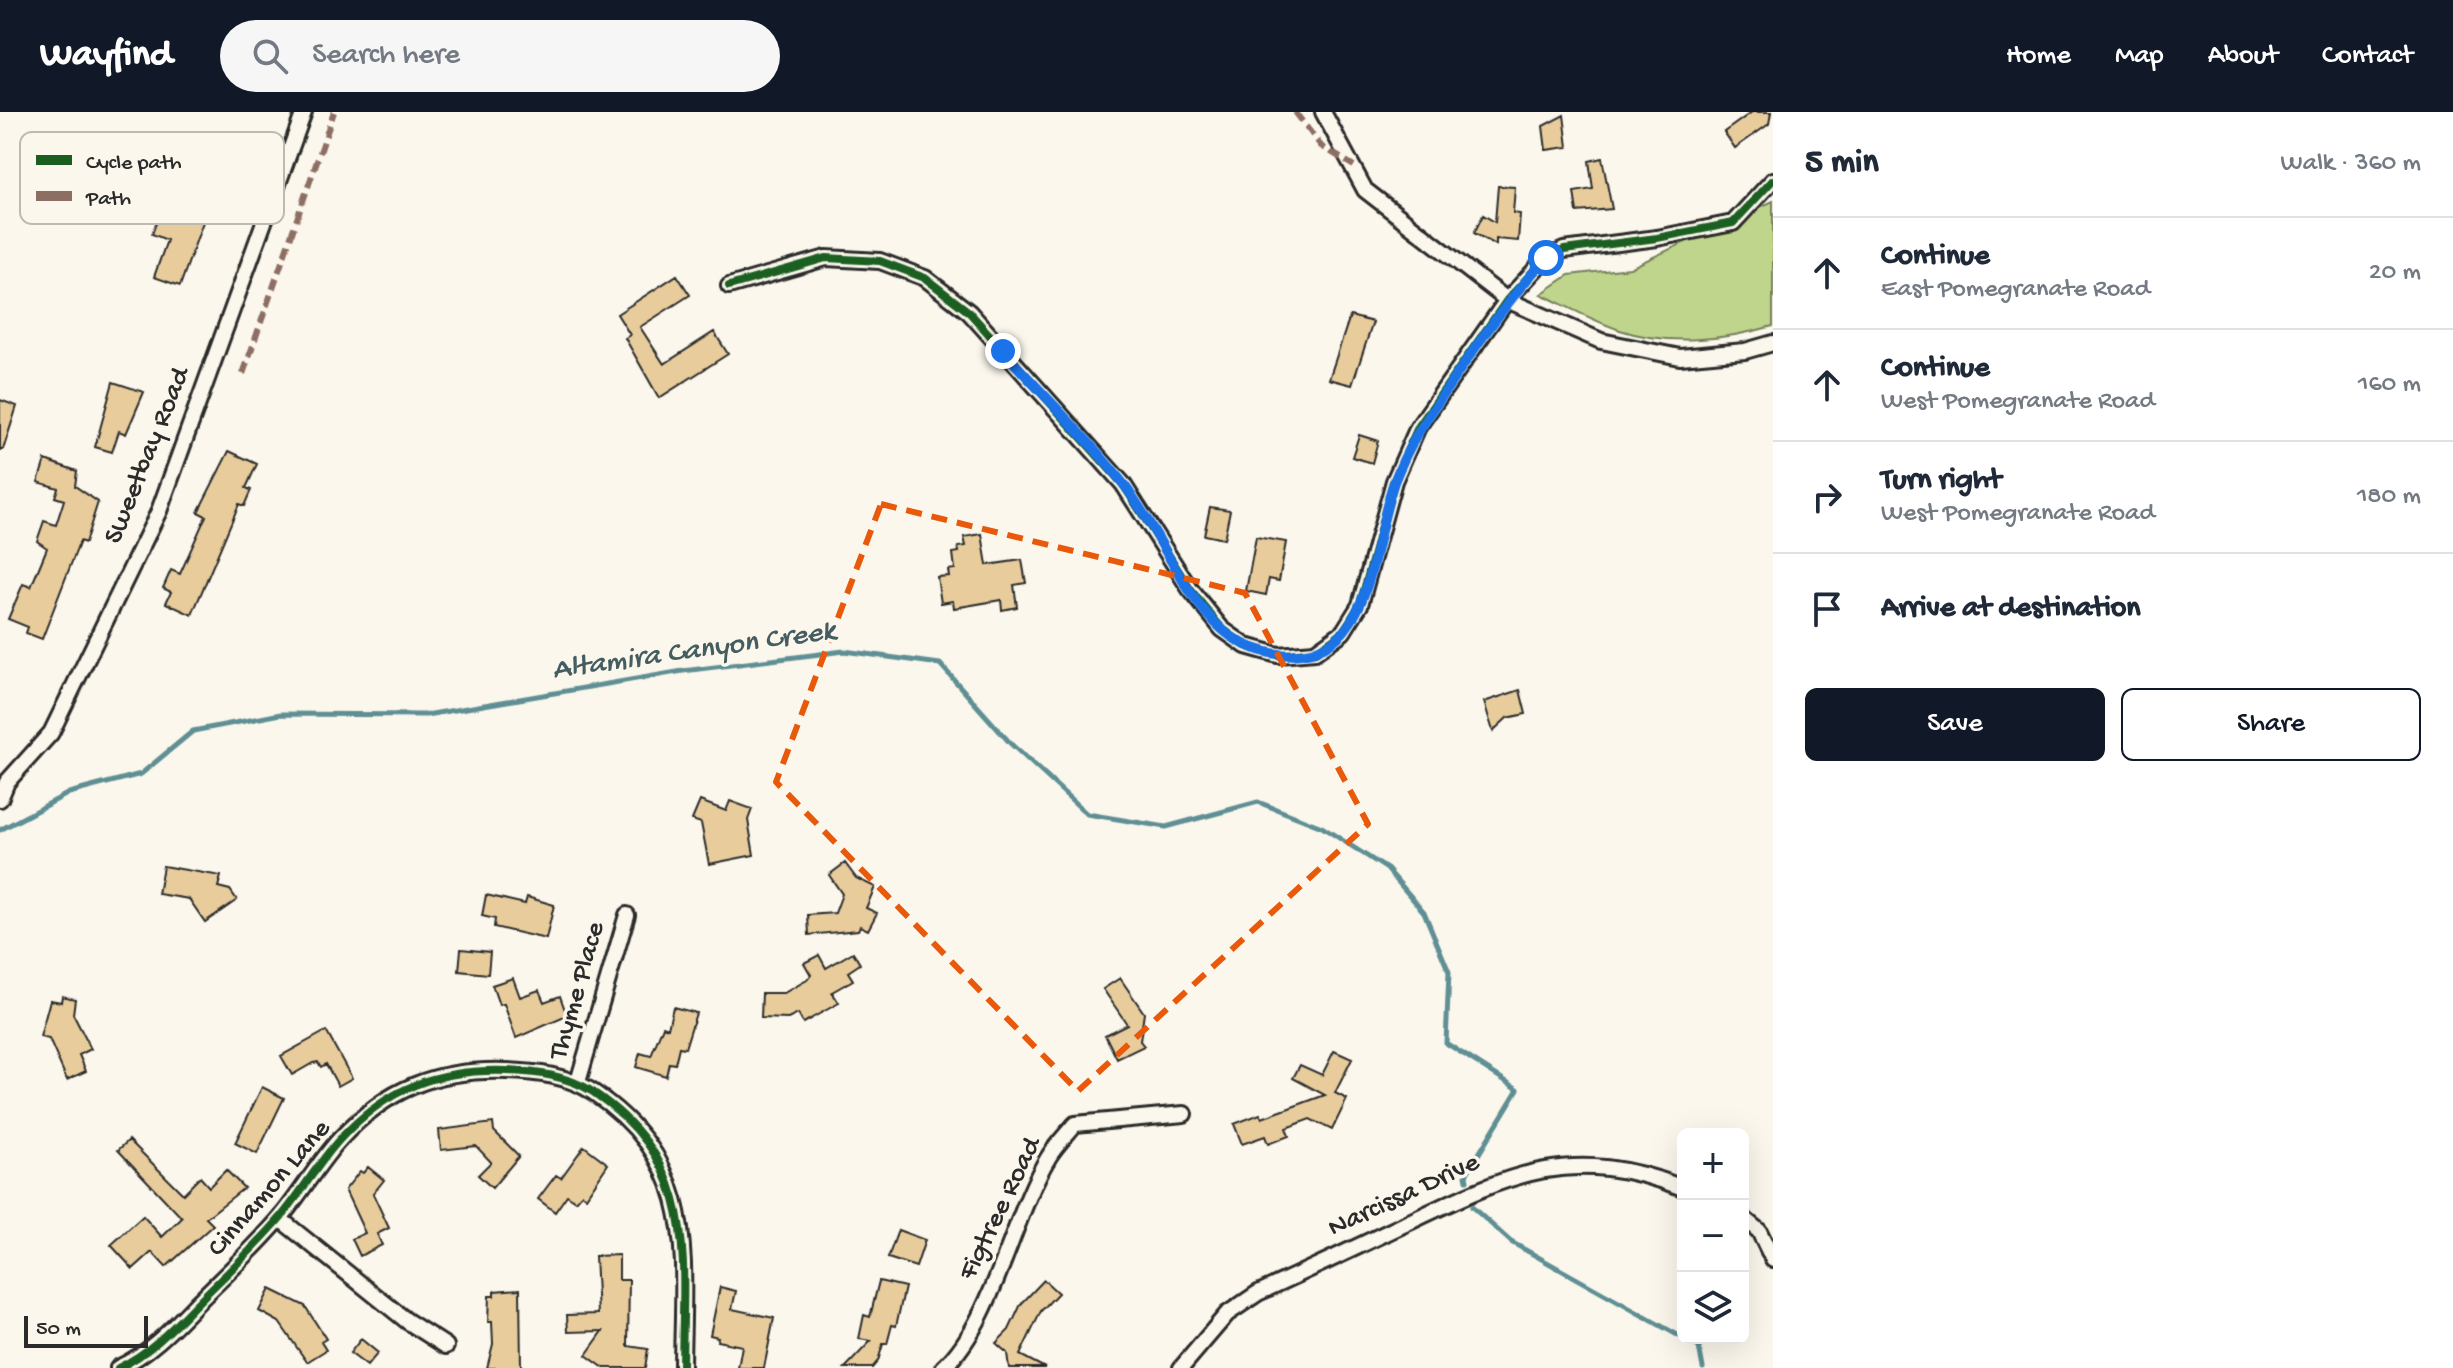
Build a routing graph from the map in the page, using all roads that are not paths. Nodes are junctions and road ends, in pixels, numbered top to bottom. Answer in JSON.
{"nodes":[{"id":1,"x":304,"y":112,"type":"edge"},
{"id":2,"x":1323,"y":112,"type":"edge"},
{"id":3,"x":284,"y":167,"type":"edge"},
{"id":4,"x":1773,"y":180,"type":"edge"},
{"id":5,"x":263,"y":224,"type":"edge"},
{"id":6,"x":729,"y":286,"type":"dead end"},
{"id":7,"x":1507,"y":300,"type":"junction"},
{"id":8,"x":1773,"y":343,"type":"edge"},
{"id":9,"x":0,"y":799,"type":"edge"},
{"id":10,"x":627,"y":915,"type":"dead end"},
{"id":11,"x":578,"y":1082,"type":"junction"},
{"id":12,"x":1184,"y":1114,"type":"dead end"},
{"id":13,"x":1677,"y":1186,"type":"edge"},
{"id":14,"x":280,"y":1219,"type":"junction"},
{"id":15,"x":1749,"y":1223,"type":"edge"},
{"id":16,"x":1773,"y":1260,"type":"edge"},
{"id":17,"x":446,"y":1346,"type":"dead end"},
{"id":18,"x":118,"y":1368,"type":"edge"},
{"id":19,"x":682,"y":1368,"type":"edge"},
{"id":20,"x":943,"y":1368,"type":"edge"},
{"id":21,"x":1181,"y":1368,"type":"edge"}],
"edges":[{"from":1,"to":3,"type":"street","name":"Sweetbay Road"},
{"from":2,"to":7,"type":"street"},
{"from":4,"to":7,"type":"street"},
{"from":5,"to":9,"type":"street","name":"Sweetbay Road"},
{"from":6,"to":7,"type":"street"},
{"from":7,"to":8,"type":"street"},
{"from":10,"to":11,"type":"street","name":"Thyme Place"},
{"from":11,"to":14,"type":"street","name":"Cinnamon Lane"},
{"from":11,"to":19,"type":"street","name":"Cinnamon Lane"},
{"from":12,"to":20,"type":"street","name":"Figtree Road"},
{"from":13,"to":21,"type":"street","name":"Narcissa Drive"},
{"from":14,"to":17,"type":"street"},
{"from":14,"to":18,"type":"street","name":"Cinnamon Lane"},
{"from":15,"to":16,"type":"street"}]}
